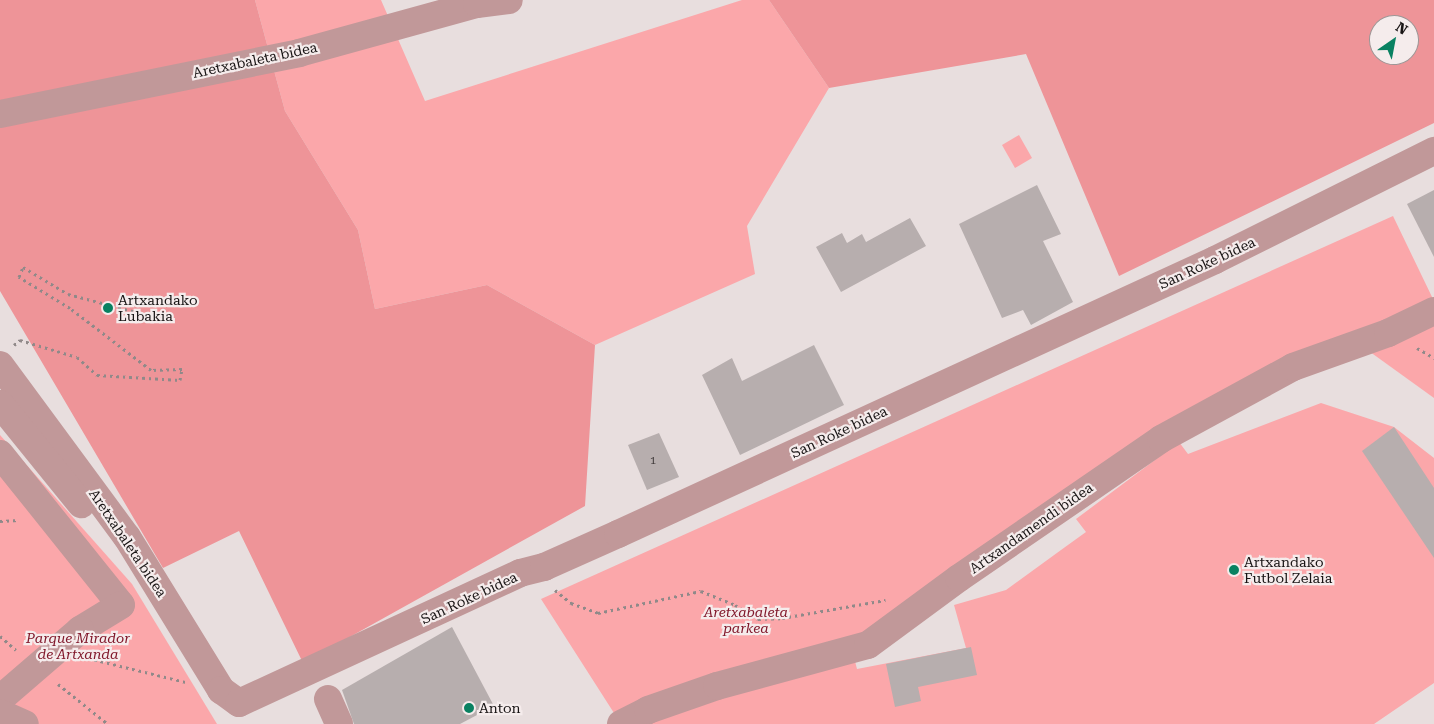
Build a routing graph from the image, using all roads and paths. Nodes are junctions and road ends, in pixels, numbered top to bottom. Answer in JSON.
{"nodes":[{"id":1,"x":509,"y":0,"type":"edge"},
{"id":2,"x":0,"y":114,"type":"edge"},
{"id":3,"x":1434,"y":151,"type":"edge"},
{"id":4,"x":1434,"y":311,"type":"edge"},
{"id":5,"x":140,"y":313,"type":"dead end"},
{"id":6,"x":20,"y":340,"type":"dead end"},
{"id":7,"x":0,"y":365,"type":"edge"},
{"id":8,"x":0,"y":404,"type":"edge"},
{"id":9,"x":0,"y":454,"type":"edge"},
{"id":10,"x":544,"y":567,"type":"junction"},
{"id":11,"x":158,"y":585,"type":"junction"},
{"id":12,"x":919,"y":608,"type":"junction"},
{"id":13,"x":47,"y":661,"type":"junction"},
{"id":14,"x":328,"y":699,"type":"dead end"},
{"id":15,"x":0,"y":700,"type":"edge"},
{"id":16,"x":233,"y":706,"type":"edge"},
{"id":17,"x":0,"y":713,"type":"edge"},
{"id":18,"x":25,"y":724,"type":"edge"},
{"id":19,"x":108,"y":724,"type":"edge"},
{"id":20,"x":339,"y":724,"type":"edge"},
{"id":21,"x":621,"y":724,"type":"edge"}],
"edges":[{"from":1,"to":2,"type":"street","name":"Aretxabaleta bidea"},
{"from":3,"to":10,"type":"street","name":"San Roke bidea"},
{"from":4,"to":12,"type":"street","name":"Artxandamendi bidea"},
{"from":5,"to":6,"type":"path"},
{"from":7,"to":11,"type":"street","name":"Aretxabaleta bidea"},
{"from":8,"to":11,"type":"street"},
{"from":9,"to":13,"type":"street"},
{"from":10,"to":12,"type":"path"},
{"from":10,"to":16,"type":"street","name":"San Roke bidea"},
{"from":11,"to":16,"type":"street","name":"Aretxabaleta bidea"},
{"from":12,"to":21,"type":"street","name":"Artxandamendi bidea"},
{"from":13,"to":15,"type":"street"},
{"from":13,"to":16,"type":"path"},
{"from":13,"to":19,"type":"path"},
{"from":14,"to":20,"type":"street"},
{"from":17,"to":18,"type":"street"}]}
